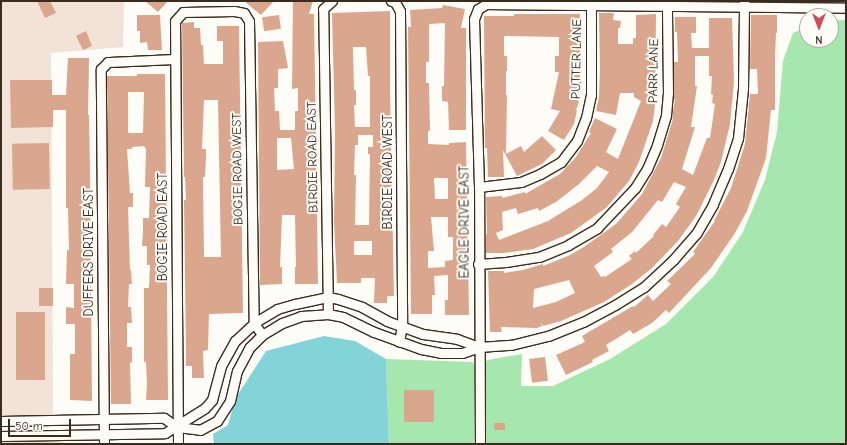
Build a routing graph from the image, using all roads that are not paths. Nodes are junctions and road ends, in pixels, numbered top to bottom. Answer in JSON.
{"nodes":[{"id":1,"x":331,"y":2,"type":"edge"},
{"id":2,"x":393,"y":2,"type":"edge"},
{"id":3,"x":744,"y":4,"type":"edge"},
{"id":4,"x":591,"y":5,"type":"junction"},
{"id":5,"x":667,"y":6,"type":"junction"},
{"id":6,"x":846,"y":8,"type":"edge"},
{"id":7,"x":184,"y":12,"type":"joint"},
{"id":8,"x":175,"y":59,"type":"junction"},
{"id":9,"x":478,"y":187,"type":"junction"},
{"id":10,"x":478,"y":264,"type":"junction"},
{"id":11,"x":328,"y":298,"type":"junction"},
{"id":12,"x":328,"y":314,"type":"junction"},
{"id":13,"x":254,"y":322,"type":"junction"},
{"id":14,"x":402,"y":326,"type":"junction"},
{"id":15,"x":262,"y":335,"type":"junction"},
{"id":16,"x":400,"y":342,"type":"junction"},
{"id":17,"x":479,"y":347,"type":"junction"},
{"id":18,"x":103,"y":418,"type":"junction"},
{"id":19,"x":26,"y":421,"type":"junction"},
{"id":20,"x":1,"y":422,"type":"edge"},
{"id":21,"x":177,"y":427,"type":"junction"},
{"id":22,"x":103,"y":434,"type":"junction"},
{"id":23,"x":1,"y":436,"type":"edge"},
{"id":24,"x":26,"y":436,"type":"junction"},
{"id":25,"x":104,"y":444,"type":"edge"},
{"id":26,"x":178,"y":444,"type":"edge"},
{"id":27,"x":480,"y":444,"type":"edge"}],
"edges":[{"from":1,"to":11,"type":"street","name":"BIRDIE ROAD EAST"},
{"from":2,"to":14,"type":"street","name":"BIRDIE ROAD WEST"},
{"from":3,"to":5,"type":"street"},
{"from":3,"to":6,"type":"street"},
{"from":3,"to":17,"type":"street"},
{"from":4,"to":5,"type":"street"},
{"from":4,"to":9,"type":"street","name":"PUTTER LANE"},
{"from":4,"to":9,"type":"street","name":"EAGLE DRIVE EAST"},
{"from":5,"to":10,"type":"street","name":"PARR LANE"},
{"from":7,"to":8,"type":"street","name":"BOGIE ROAD EAST"},
{"from":7,"to":13,"type":"street","name":"BOGIE ROAD WEST"},
{"from":8,"to":18,"type":"street","name":"DUFFERS DRIVE EAST"},
{"from":8,"to":21,"type":"street","name":"BOGIE ROAD EAST"},
{"from":9,"to":10,"type":"street","name":"EAGLE DRIVE EAST"},
{"from":10,"to":17,"type":"street","name":"EAGLE DRIVE EAST"},
{"from":11,"to":12,"type":"street","name":"BIRDIE ROAD EAST"},
{"from":11,"to":13,"type":"street"},
{"from":11,"to":14,"type":"street"},
{"from":12,"to":15,"type":"street"},
{"from":12,"to":16,"type":"street"},
{"from":13,"to":15,"type":"street"},
{"from":13,"to":21,"type":"street"},
{"from":14,"to":16,"type":"street","name":"BIRDIE ROAD WEST"},
{"from":14,"to":17,"type":"street"},
{"from":15,"to":21,"type":"street"},
{"from":16,"to":17,"type":"street"},
{"from":17,"to":27,"type":"street","name":"EAGLE DRIVE EAST"},
{"from":18,"to":19,"type":"street"},
{"from":18,"to":21,"type":"street"},
{"from":18,"to":22,"type":"street","name":"DUFFERS DRIVE EAST"},
{"from":19,"to":20,"type":"street"},
{"from":19,"to":24,"type":"street"},
{"from":21,"to":22,"type":"street"},
{"from":21,"to":26,"type":"street","name":"BOGIE ROAD EAST"},
{"from":22,"to":24,"type":"street"},
{"from":22,"to":25,"type":"street","name":"DUFFERS DRIVE EAST"},
{"from":23,"to":24,"type":"street"}]}
